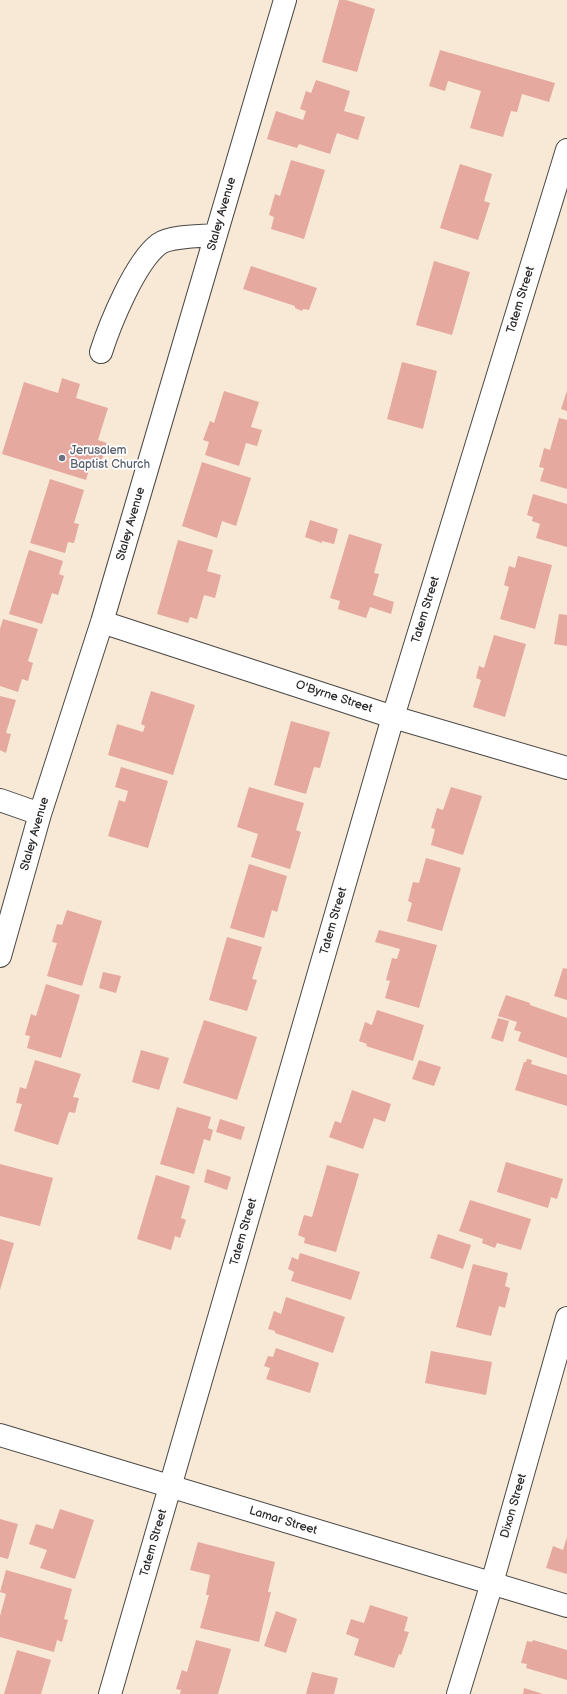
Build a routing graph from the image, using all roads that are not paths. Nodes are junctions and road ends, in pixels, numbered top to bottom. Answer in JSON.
{"nodes":[{"id":1,"x":285,"y":0,"type":"edge"},
{"id":2,"x":567,"y":150,"type":"edge"},
{"id":3,"x":216,"y":235,"type":"junction"},
{"id":4,"x":101,"y":352,"type":"dead end"},
{"id":5,"x":102,"y":622,"type":"junction"},
{"id":6,"x":393,"y":717,"type":"junction"},
{"id":7,"x":567,"y":768,"type":"edge"},
{"id":8,"x":0,"y":800,"type":"edge"},
{"id":9,"x":40,"y":814,"type":"junction"},
{"id":10,"x":0,"y":956,"type":"edge"},
{"id":11,"x":567,"y":1318,"type":"edge"},
{"id":12,"x":560,"y":1371,"type":"edge"},
{"id":13,"x":0,"y":1435,"type":"edge"},
{"id":14,"x":171,"y":1487,"type":"junction"},
{"id":15,"x":492,"y":1583,"type":"junction"},
{"id":16,"x":567,"y":1606,"type":"edge"},
{"id":17,"x":110,"y":1694,"type":"edge"},
{"id":18,"x":458,"y":1694,"type":"edge"}],
"edges":[{"from":1,"to":3,"type":"street","name":"Staley Avenue"},
{"from":2,"to":6,"type":"street","name":"Tatem Street"},
{"from":3,"to":4,"type":"street"},
{"from":3,"to":5,"type":"street","name":"Staley Avenue"},
{"from":5,"to":6,"type":"street","name":"O'Byrne Street"},
{"from":5,"to":9,"type":"street","name":"Staley Avenue"},
{"from":6,"to":7,"type":"street","name":"O'Byrne Street"},
{"from":6,"to":14,"type":"street","name":"Tatem Street"},
{"from":8,"to":9,"type":"street"},
{"from":9,"to":10,"type":"street","name":"Staley Avenue"},
{"from":11,"to":12,"type":"street","name":"Dixon Street"},
{"from":12,"to":15,"type":"street","name":"Dixon Street"},
{"from":13,"to":14,"type":"street","name":"Lamar Street"},
{"from":14,"to":15,"type":"street","name":"Lamar Street"},
{"from":14,"to":17,"type":"street","name":"Tatem Street"},
{"from":15,"to":16,"type":"street","name":"Lamar Street"},
{"from":15,"to":18,"type":"street","name":"Dixon Street"}]}
